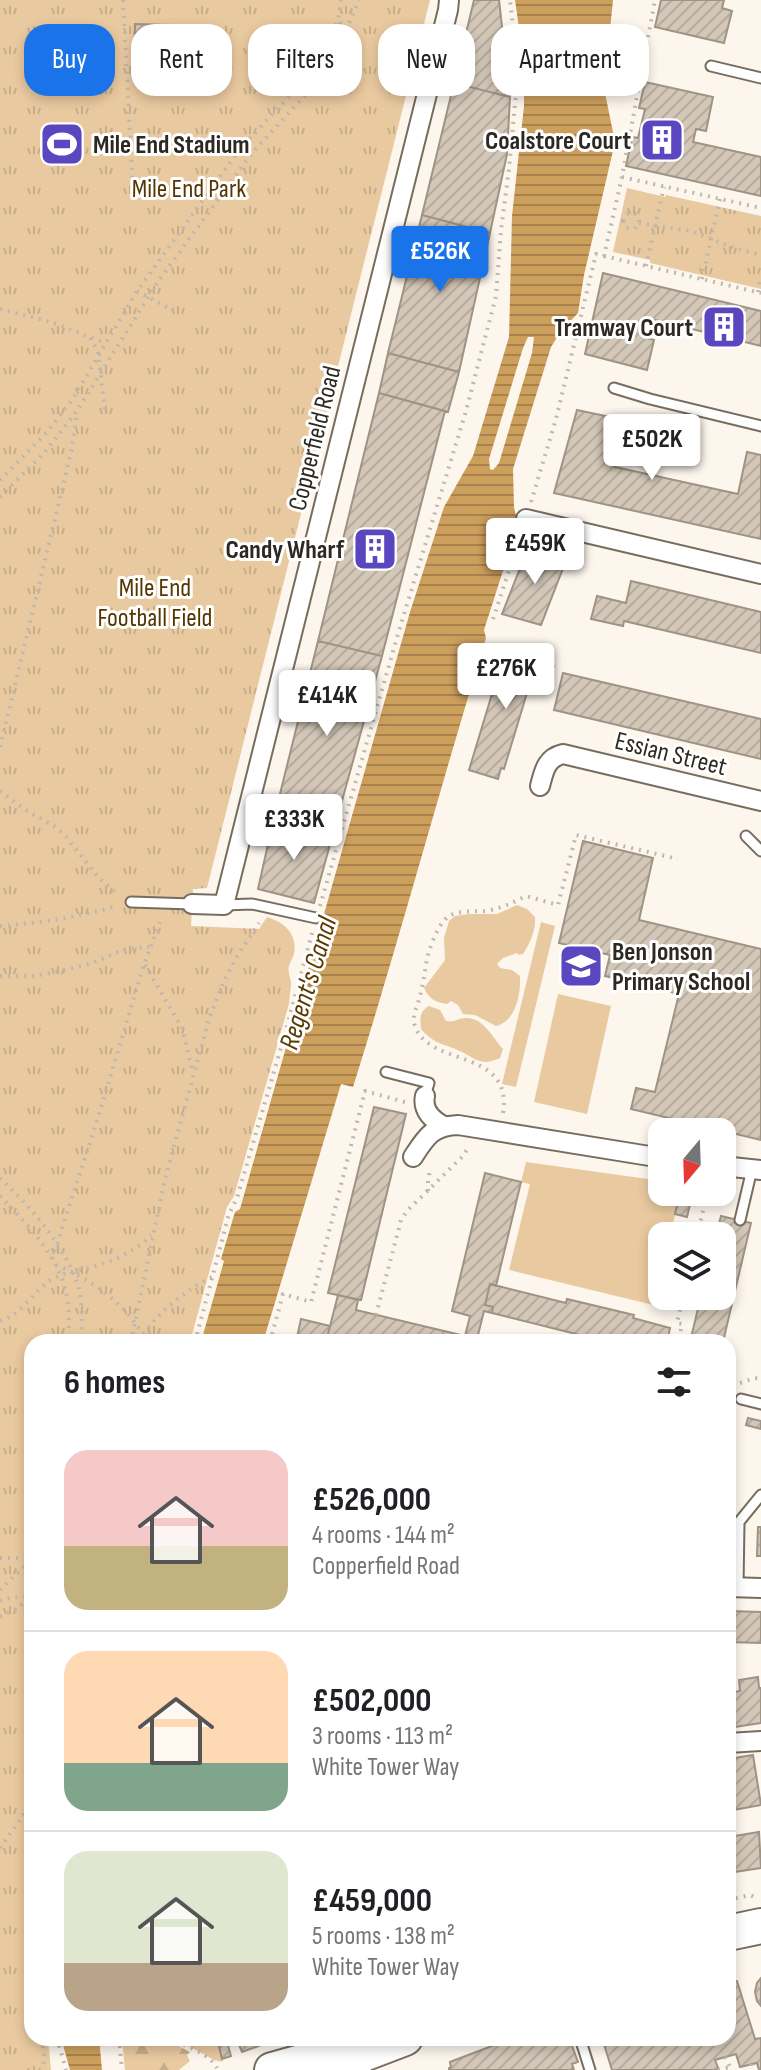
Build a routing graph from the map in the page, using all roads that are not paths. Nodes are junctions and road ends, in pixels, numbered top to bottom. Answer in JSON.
{"nodes":[{"id":1,"x":449,"y":0,"type":"edge"},
{"id":2,"x":711,"y":66,"type":"dead end"},
{"id":3,"x":761,"y":78,"type":"edge"},
{"id":4,"x":614,"y":388,"type":"dead end"},
{"id":5,"x":761,"y":426,"type":"edge"},
{"id":6,"x":526,"y":519,"type":"road end"},
{"id":7,"x":761,"y":574,"type":"edge"},
{"id":8,"x":540,"y":786,"type":"dead end"},
{"id":9,"x":761,"y":801,"type":"edge"},
{"id":10,"x":746,"y":836,"type":"dead end"},
{"id":11,"x":761,"y":851,"type":"edge"},
{"id":12,"x":131,"y":902,"type":"road end"},
{"id":13,"x":192,"y":904,"type":"joint"},
{"id":14,"x":224,"y":905,"type":"junction"},
{"id":15,"x":316,"y":918,"type":"road end"},
{"id":16,"x":386,"y":1072,"type":"dead end"},
{"id":17,"x":425,"y":1103,"type":"joint"},
{"id":18,"x":444,"y":1126,"type":"junction"},
{"id":19,"x":648,"y":1156,"type":"edge"},
{"id":20,"x":413,"y":1157,"type":"dead end"},
{"id":21,"x":736,"y":1168,"type":"edge"},
{"id":22,"x":756,"y":1170,"type":"edge"},
{"id":23,"x":740,"y":1220,"type":"dead end"},
{"id":24,"x":741,"y":1399,"type":"dead end"},
{"id":25,"x":761,"y":1404,"type":"edge"},
{"id":26,"x":761,"y":1495,"type":"edge"},
{"id":27,"x":736,"y":1554,"type":"edge"},
{"id":28,"x":736,"y":1587,"type":"edge"},
{"id":29,"x":761,"y":1588,"type":"edge"},
{"id":30,"x":761,"y":1741,"type":"edge"},
{"id":31,"x":736,"y":1743,"type":"edge"},
{"id":32,"x":761,"y":1926,"type":"edge"},
{"id":33,"x":736,"y":1931,"type":"edge"},
{"id":34,"x":388,"y":2046,"type":"edge"},
{"id":35,"x":582,"y":2046,"type":"edge"},
{"id":36,"x":353,"y":2062,"type":"edge"},
{"id":37,"x":272,"y":2070,"type":"edge"},
{"id":38,"x":590,"y":2070,"type":"edge"}],
"edges":[{"from":1,"to":14,"type":"street","name":"Copperfield Road"},
{"from":2,"to":3,"type":"lane"},
{"from":4,"to":5,"type":"lane"},
{"from":6,"to":7,"type":"street"},
{"from":8,"to":9,"type":"street","name":"Essian Street"},
{"from":10,"to":11,"type":"lane"},
{"from":12,"to":13,"type":"lane"},
{"from":13,"to":14,"type":"street"},
{"from":14,"to":15,"type":"lane"},
{"from":16,"to":17,"type":"lane"},
{"from":17,"to":18,"type":"street"},
{"from":18,"to":19,"type":"street"},
{"from":18,"to":20,"type":"street"},
{"from":21,"to":22,"type":"street"},
{"from":22,"to":23,"type":"lane"},
{"from":24,"to":25,"type":"lane"},
{"from":26,"to":27,"type":"lane"},
{"from":28,"to":29,"type":"street"},
{"from":30,"to":31,"type":"street"},
{"from":32,"to":33,"type":"highway"},
{"from":34,"to":36,"type":"highway"},
{"from":35,"to":38,"type":"lane"},
{"from":36,"to":37,"type":"highway"}]}
